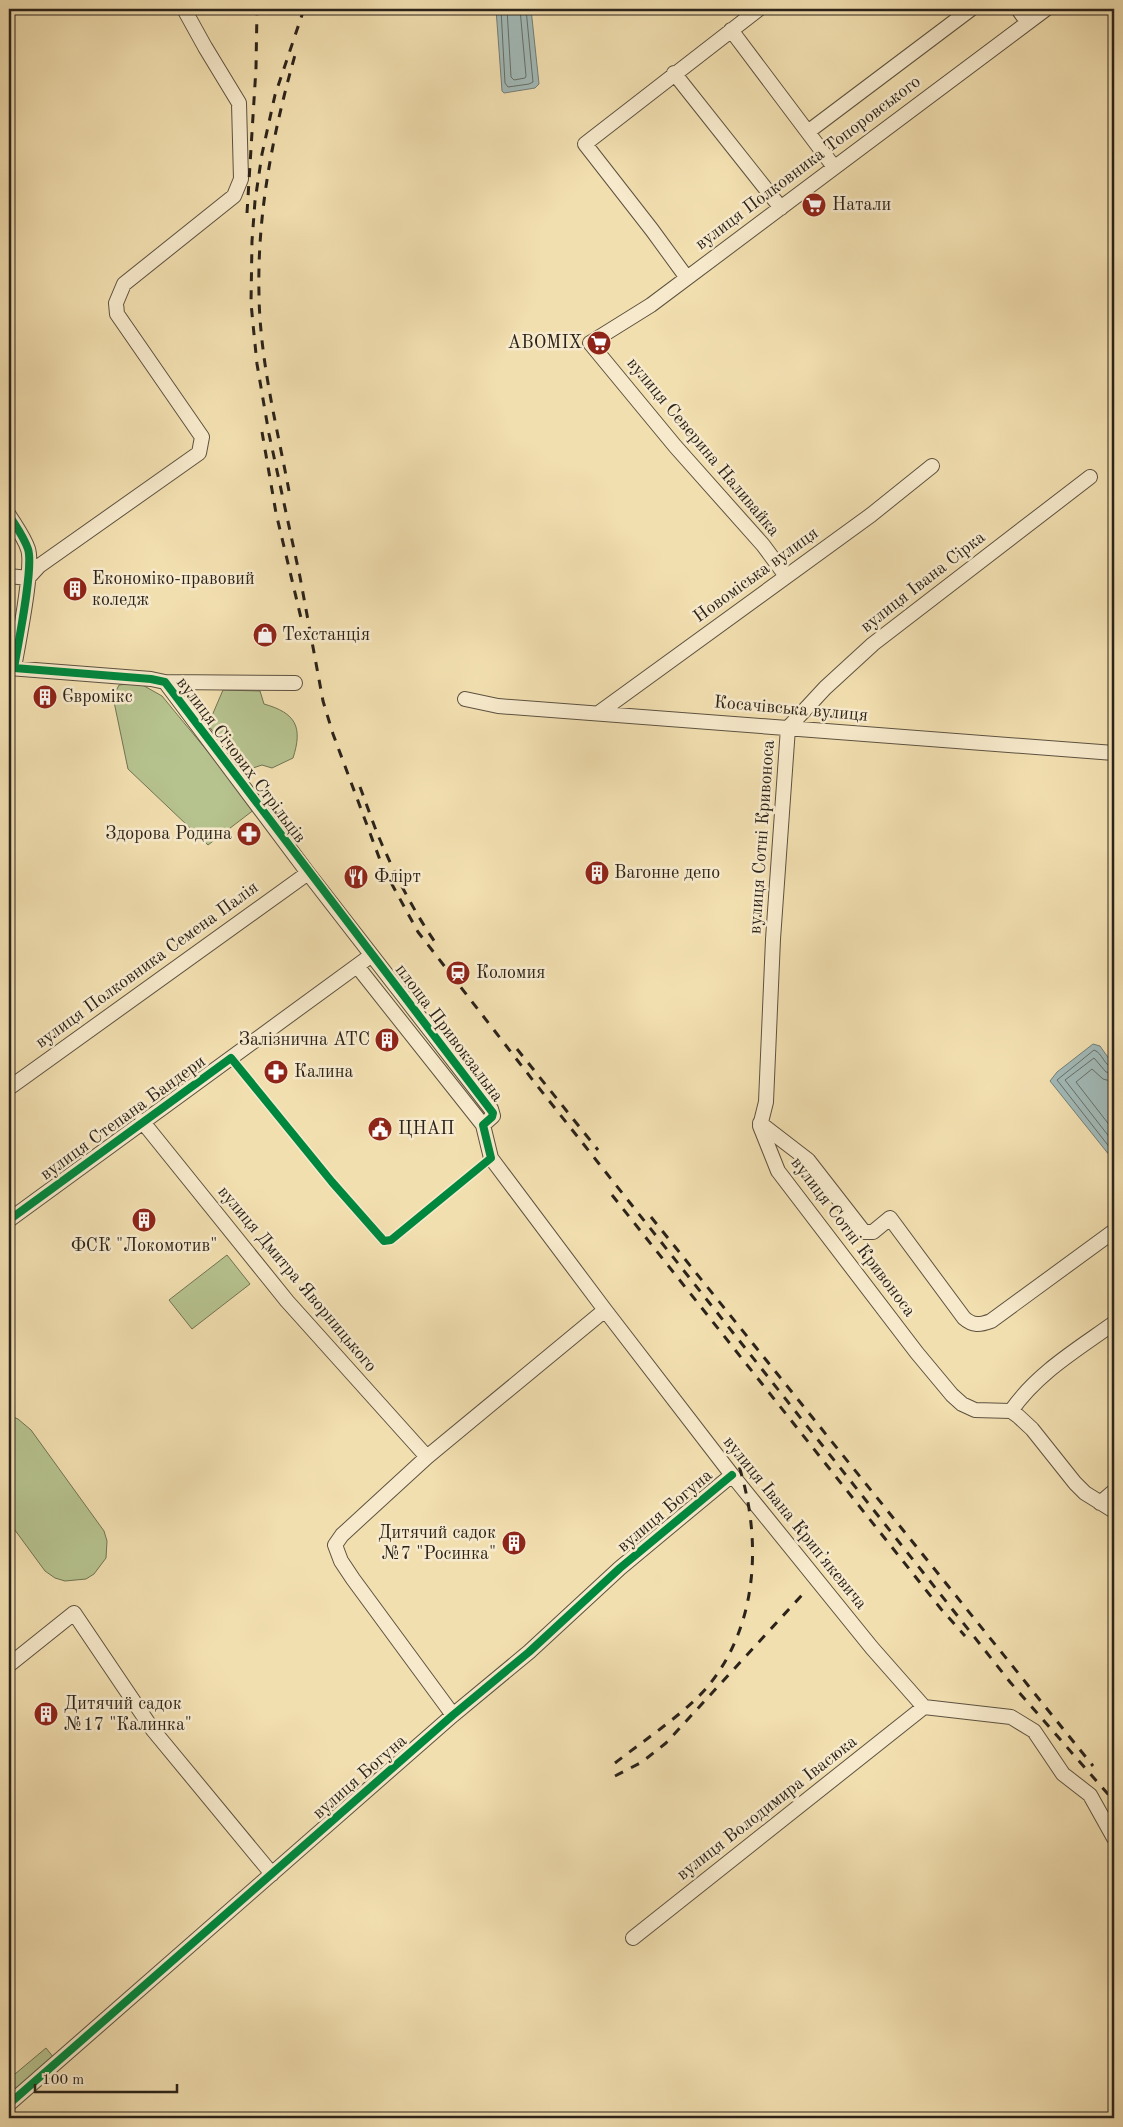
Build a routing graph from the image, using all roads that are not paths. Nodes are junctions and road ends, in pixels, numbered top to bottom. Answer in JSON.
{"nodes":[{"id":1,"x":184,"y":9,"type":"edge"},
{"id":2,"x":759,"y":9,"type":"edge"},
{"id":3,"x":971,"y":9,"type":"edge"},
{"id":4,"x":1046,"y":9,"type":"edge"},
{"id":5,"x":731,"y":30,"type":"junction"},
{"id":6,"x":674,"y":73,"type":"junction"},
{"id":7,"x":808,"y":131,"type":"junction"},
{"id":8,"x":834,"y":167,"type":"junction"},
{"id":9,"x":781,"y":208,"type":"junction"},
{"id":10,"x":686,"y":278,"type":"junction"},
{"id":11,"x":590,"y":343,"type":"joint"},
{"id":12,"x":932,"y":466,"type":"dead end"},
{"id":13,"x":1090,"y":476,"type":"dead end"},
{"id":14,"x":9,"y":515,"type":"edge"},
{"id":15,"x":9,"y":576,"type":"edge"},
{"id":16,"x":786,"y":576,"type":"junction"},
{"id":17,"x":28,"y":578,"type":"junction"},
{"id":18,"x":12,"y":668,"type":"edge"},
{"id":19,"x":165,"y":682,"type":"junction"},
{"id":20,"x":295,"y":683,"type":"dead end"},
{"id":21,"x":465,"y":699,"type":"dead end"},
{"id":22,"x":600,"y":712,"type":"junction"},
{"id":23,"x":788,"y":728,"type":"junction"},
{"id":24,"x":1114,"y":754,"type":"edge"},
{"id":25,"x":308,"y":873,"type":"junction"},
{"id":26,"x":372,"y":956,"type":"junction"},
{"id":27,"x":357,"y":966,"type":"junction"},
{"id":28,"x":9,"y":1088,"type":"edge"},
{"id":29,"x":142,"y":1121,"type":"junction"},
{"id":30,"x":760,"y":1123,"type":"junction"},
{"id":31,"x":484,"y":1125,"type":"junction"},
{"id":32,"x":491,"y":1158,"type":"joint"},
{"id":33,"x":9,"y":1220,"type":"edge"},
{"id":34,"x":1114,"y":1231,"type":"edge"},
{"id":35,"x":605,"y":1310,"type":"junction"},
{"id":36,"x":1114,"y":1323,"type":"edge"},
{"id":37,"x":1011,"y":1411,"type":"junction"},
{"id":38,"x":427,"y":1457,"type":"junction"},
{"id":39,"x":732,"y":1475,"type":"junction"},
{"id":40,"x":1114,"y":1491,"type":"edge"},
{"id":41,"x":1100,"y":1503,"type":"junction"},
{"id":42,"x":1114,"y":1511,"type":"edge"},
{"id":43,"x":9,"y":1665,"type":"edge"},
{"id":44,"x":924,"y":1707,"type":"junction"},
{"id":45,"x":453,"y":1715,"type":"junction"},
{"id":46,"x":1114,"y":1838,"type":"edge"},
{"id":47,"x":272,"y":1874,"type":"junction"},
{"id":48,"x":633,"y":1938,"type":"dead end"},
{"id":49,"x":9,"y":2104,"type":"edge"}],
"edges":[{"from":1,"to":17,"type":"street"},
{"from":2,"to":5,"type":"street"},
{"from":3,"to":7,"type":"street"},
{"from":4,"to":8,"type":"street","name":"вулиця Полковника Топоровського"},
{"from":5,"to":6,"type":"street"},
{"from":5,"to":7,"type":"street"},
{"from":6,"to":9,"type":"street"},
{"from":6,"to":10,"type":"street"},
{"from":7,"to":8,"type":"street"},
{"from":8,"to":9,"type":"street","name":"вулиця Полковника Топоровського"},
{"from":9,"to":10,"type":"street","name":"вулиця Полковника Топоровського"},
{"from":10,"to":11,"type":"street","name":"вулиця Полковника Топоровського"},
{"from":11,"to":16,"type":"street","name":"вулиця Северина Наливайка"},
{"from":12,"to":16,"type":"street","name":"Новоміська вулиця"},
{"from":13,"to":23,"type":"street","name":"вулиця Івана Сірка"},
{"from":14,"to":17,"type":"street"},
{"from":15,"to":17,"type":"street"},
{"from":16,"to":22,"type":"street","name":"Новоміська вулиця"},
{"from":17,"to":18,"type":"street"},
{"from":18,"to":19,"type":"street","name":"вулиця Січових Стрільців"},
{"from":19,"to":20,"type":"street","name":"вулиця Січових Стрільців"},
{"from":19,"to":25,"type":"street","name":"вулиця Січових Стрільців"},
{"from":21,"to":22,"type":"street","name":"Косачівська вулиця"},
{"from":22,"to":23,"type":"street","name":"Косачівська вулиця"},
{"from":23,"to":24,"type":"street","name":"Косачівська вулиця"},
{"from":23,"to":30,"type":"street","name":"вулиця Сотні Кривоноса"},
{"from":25,"to":26,"type":"street","name":"вулиця Січових Стрільців"},
{"from":25,"to":28,"type":"street","name":"вулиця Полковника Семена Палія"},
{"from":26,"to":27,"type":"street","name":"вулиця Степана Бандери"},
{"from":26,"to":31,"type":"street","name":"площа Привокзальна"},
{"from":27,"to":29,"type":"street","name":"вулиця Степана Бандери"},
{"from":27,"to":31,"type":"street","name":"площа Привокзальна"},
{"from":29,"to":33,"type":"street","name":"вулиця Степана Бандери"},
{"from":29,"to":38,"type":"street","name":"вулиця Дмитра Яворницького"},
{"from":30,"to":34,"type":"street"},
{"from":30,"to":37,"type":"street","name":"вулиця Сотні Кривоноса"},
{"from":31,"to":32,"type":"street","name":"площа Привокзальна"},
{"from":32,"to":35,"type":"street","name":"вулиця Івана Крипʼякевича"},
{"from":35,"to":38,"type":"street"},
{"from":35,"to":39,"type":"street","name":"вулиця Івана Крипʼякевича"},
{"from":36,"to":37,"type":"street"},
{"from":37,"to":41,"type":"street"},
{"from":38,"to":45,"type":"street"},
{"from":39,"to":44,"type":"street","name":"вулиця Івана Крипʼякевича"},
{"from":39,"to":45,"type":"street","name":"вулиця Богуна"},
{"from":40,"to":41,"type":"street"},
{"from":41,"to":42,"type":"street"},
{"from":43,"to":47,"type":"street"},
{"from":44,"to":46,"type":"street"},
{"from":44,"to":48,"type":"street","name":"вулиця Володимира Івасюка"},
{"from":45,"to":47,"type":"street","name":"вулиця Богуна"},
{"from":47,"to":49,"type":"street","name":"вулиця Богуна"}]}
